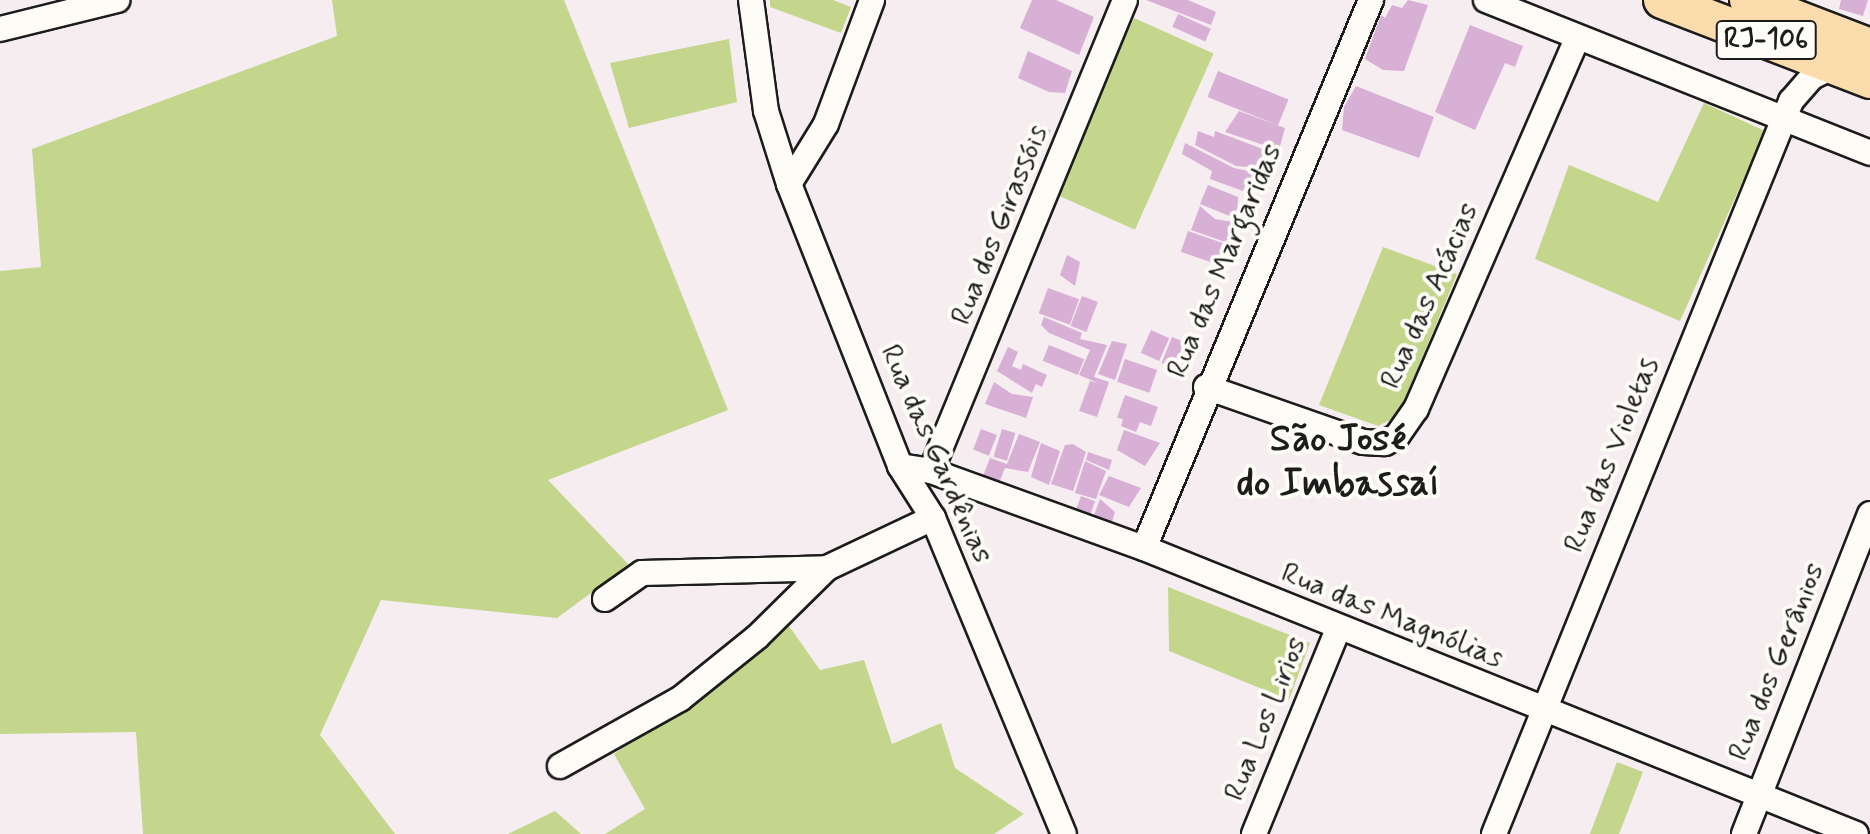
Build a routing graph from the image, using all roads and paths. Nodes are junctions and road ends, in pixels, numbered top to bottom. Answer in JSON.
{"nodes":[{"id":1,"x":117,"y":0,"type":"edge"},
{"id":2,"x":751,"y":0,"type":"edge"},
{"id":3,"x":872,"y":0,"type":"edge"},
{"id":4,"x":1125,"y":0,"type":"edge"},
{"id":5,"x":1371,"y":0,"type":"edge"},
{"id":6,"x":1486,"y":0,"type":"edge"},
{"id":7,"x":1662,"y":0,"type":"edge"},
{"id":8,"x":1748,"y":0,"type":"edge"},
{"id":9,"x":0,"y":29,"type":"edge"},
{"id":10,"x":1577,"y":38,"type":"junction"},
{"id":11,"x":1777,"y":45,"type":"junction"},
{"id":12,"x":1870,"y":47,"type":"edge"},
{"id":13,"x":1835,"y":66,"type":"junction"},
{"id":14,"x":1870,"y":80,"type":"edge"},
{"id":15,"x":1787,"y":109,"type":"junction"},
{"id":16,"x":1870,"y":153,"type":"edge"},
{"id":17,"x":789,"y":184,"type":"junction"},
{"id":18,"x":1206,"y":387,"type":"junction"},
{"id":19,"x":900,"y":466,"type":"junction"},
{"id":20,"x":931,"y":471,"type":"junction"},
{"id":21,"x":1870,"y":514,"type":"edge"},
{"id":22,"x":933,"y":518,"type":"junction"},
{"id":23,"x":1144,"y":548,"type":"junction"},
{"id":24,"x":827,"y":568,"type":"junction"},
{"id":25,"x":605,"y":599,"type":"dead end"},
{"id":26,"x":1338,"y":629,"type":"junction"},
{"id":27,"x":1542,"y":712,"type":"junction"},
{"id":28,"x":560,"y":766,"type":"dead end"},
{"id":29,"x":1758,"y":795,"type":"junction"},
{"id":30,"x":1064,"y":834,"type":"edge"},
{"id":31,"x":1254,"y":834,"type":"edge"},
{"id":32,"x":1494,"y":834,"type":"edge"},
{"id":33,"x":1744,"y":834,"type":"edge"},
{"id":34,"x":1856,"y":834,"type":"edge"}],
"edges":[{"from":1,"to":9,"type":"street"},
{"from":2,"to":17,"type":"street","name":"Rua das Gardênias"},
{"from":3,"to":17,"type":"street"},
{"from":4,"to":20,"type":"street","name":"Rua dos Girassóis"},
{"from":5,"to":18,"type":"street","name":"Rua das Margaridas"},
{"from":6,"to":10,"type":"street"},
{"from":7,"to":11,"type":"highway","number":"RJ-106"},
{"from":8,"to":12,"type":"highway","number":"RJ-106"},
{"from":10,"to":15,"type":"street"},
{"from":10,"to":18,"type":"street","name":"Rua das Acácias"},
{"from":11,"to":13,"type":"highway","number":"RJ-106"},
{"from":11,"to":15,"type":"street","name":"Rua das Violetas"},
{"from":13,"to":14,"type":"highway","number":"RJ-106"},
{"from":13,"to":15,"type":"street","name":"Rua das Violetas"},
{"from":15,"to":16,"type":"street"},
{"from":15,"to":27,"type":"street","name":"Rua das Violetas"},
{"from":17,"to":19,"type":"street","name":"Rua das Gardênias"},
{"from":18,"to":23,"type":"street","name":"Rua das Margaridas"},
{"from":19,"to":20,"type":"street","name":"Rua das Magnólias"},
{"from":19,"to":22,"type":"street","name":"Rua das Gardênias"},
{"from":20,"to":23,"type":"street","name":"Rua das Magnólias"},
{"from":21,"to":29,"type":"street","name":"Rua dos Gerânios"},
{"from":22,"to":24,"type":"street"},
{"from":22,"to":30,"type":"street","name":"Rua das Gardênias"},
{"from":23,"to":26,"type":"street","name":"Rua das Magnólias"},
{"from":24,"to":25,"type":"street"},
{"from":24,"to":28,"type":"street"},
{"from":26,"to":27,"type":"street","name":"Rua das Magnólias"},
{"from":26,"to":31,"type":"street","name":"Rua Los Lirios"},
{"from":27,"to":29,"type":"street","name":"Rua das Magnólias"},
{"from":27,"to":32,"type":"street","name":"Rua das Violetas"},
{"from":29,"to":33,"type":"street","name":"Rua dos Gerânios"},
{"from":29,"to":34,"type":"street","name":"Rua das Magnólias"}]}
